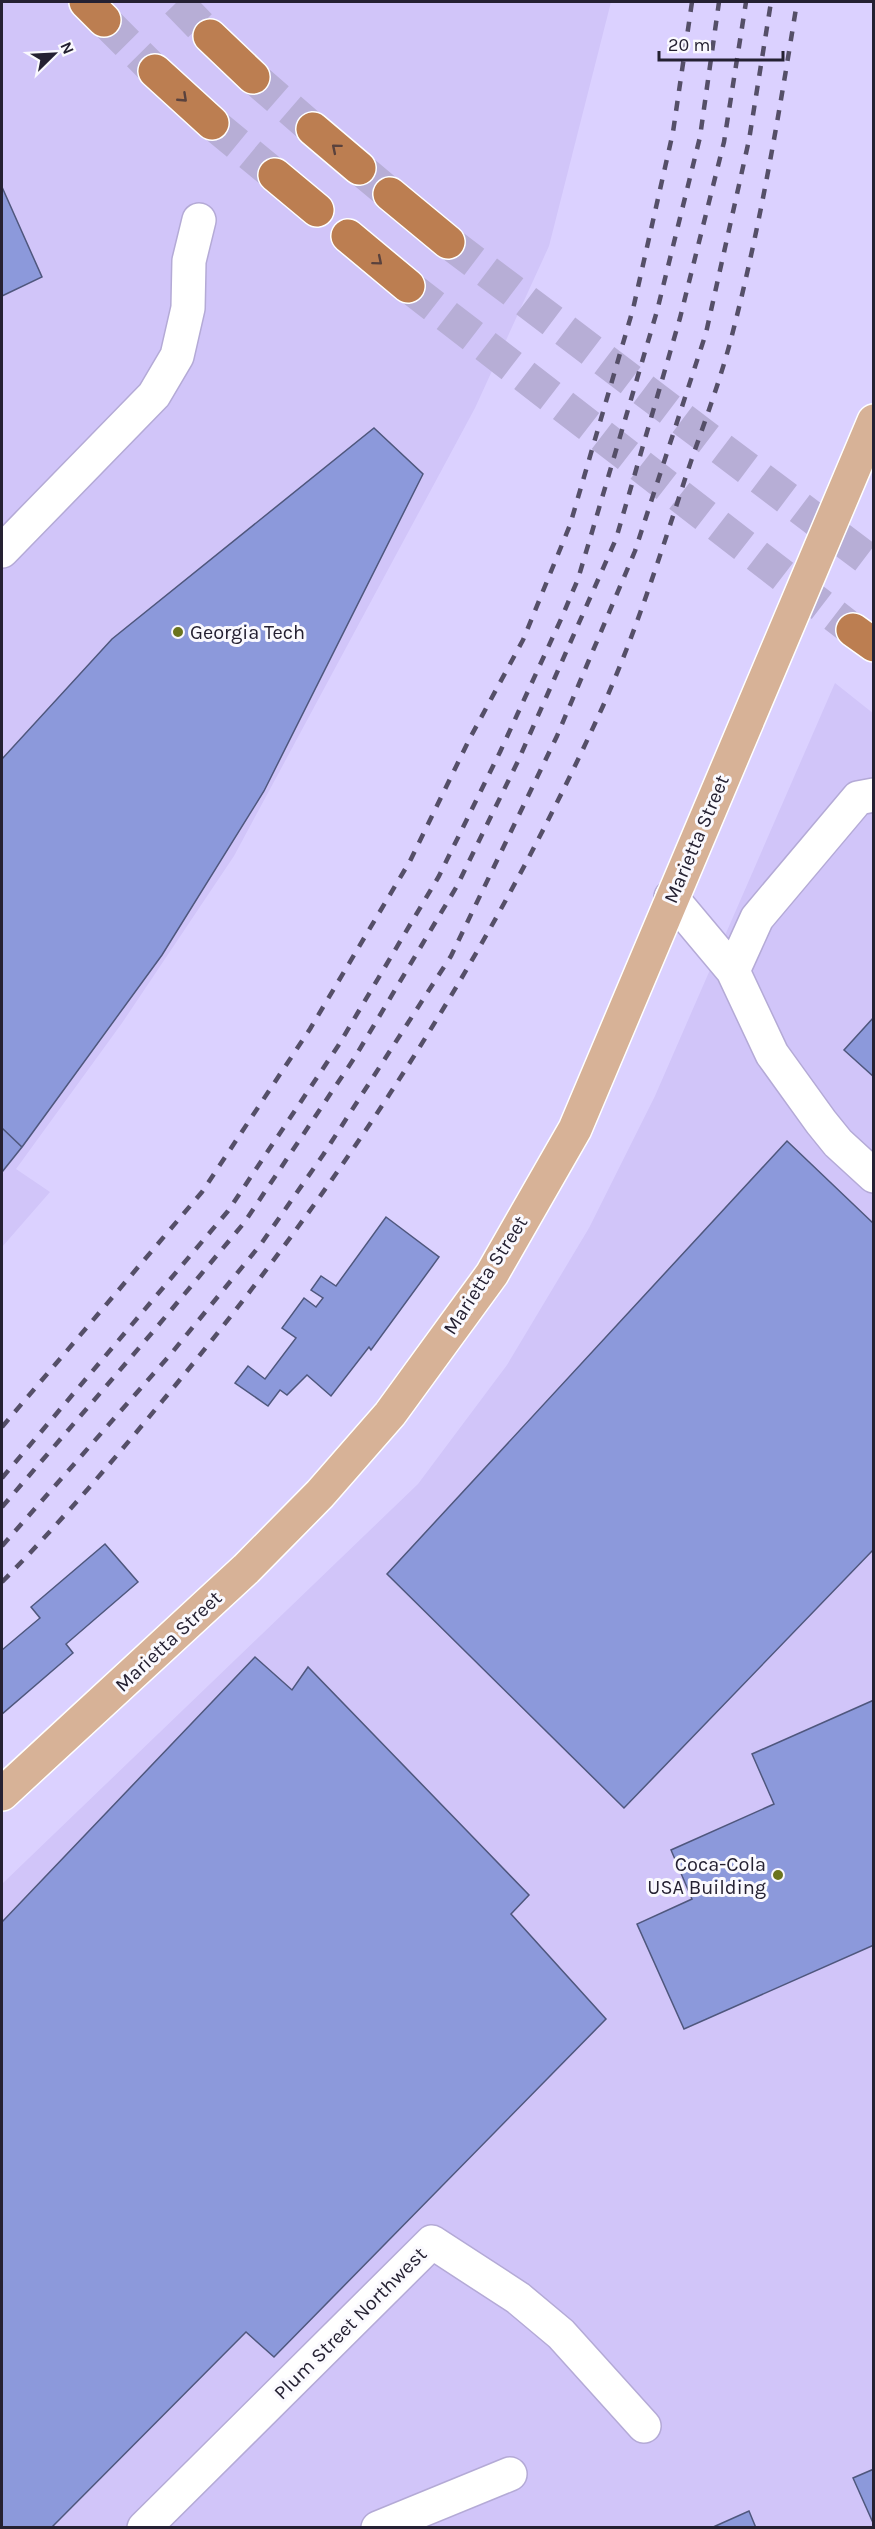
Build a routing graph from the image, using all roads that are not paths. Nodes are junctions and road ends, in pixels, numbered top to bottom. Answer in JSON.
{"nodes":[{"id":1,"x":210,"y":36,"type":"tunnel mouth"},
{"id":2,"x":155,"y":71,"type":"tunnel mouth"},
{"id":3,"x":253,"y":77,"type":"tunnel mouth"},
{"id":4,"x":212,"y":123,"type":"tunnel mouth"},
{"id":5,"x":313,"y":129,"type":"tunnel mouth"},
{"id":6,"x":359,"y":168,"type":"tunnel mouth"},
{"id":7,"x":275,"y":175,"type":"tunnel mouth"},
{"id":8,"x":390,"y":194,"type":"tunnel mouth"},
{"id":9,"x":317,"y":210,"type":"dead end"},
{"id":10,"x":199,"y":220,"type":"dead end"},
{"id":11,"x":348,"y":236,"type":"dead end"},
{"id":12,"x":448,"y":243,"type":"tunnel mouth"},
{"id":13,"x":408,"y":286,"type":"tunnel mouth"},
{"id":14,"x":873,"y":421,"type":"edge"},
{"id":15,"x":2,"y":550,"type":"edge"},
{"id":16,"x":873,"y":795,"type":"edge"},
{"id":17,"x":671,"y":897,"type":"junction"},
{"id":18,"x":733,"y":971,"type":"junction"},
{"id":19,"x":873,"y":1176,"type":"edge"},
{"id":20,"x":2,"y":1794,"type":"edge"},
{"id":21,"x":644,"y":2426,"type":"dead end"},
{"id":22,"x":510,"y":2474,"type":"dead end"},
{"id":23,"x":144,"y":2528,"type":"edge"},
{"id":24,"x":378,"y":2528,"type":"edge"}],
"edges":[{"from":1,"to":3,"type":"highway"},
{"from":2,"to":4,"type":"highway","one_way":true},
{"from":6,"to":5,"type":"highway","one_way":true},
{"from":7,"to":9,"type":"highway"},
{"from":8,"to":12,"type":"highway"},
{"from":10,"to":15,"type":"lane"},
{"from":11,"to":13,"type":"highway","one_way":true},
{"from":14,"to":17,"type":"main road","name":"Marietta Street"},
{"from":16,"to":18,"type":"lane"},
{"from":17,"to":18,"type":"lane"},
{"from":17,"to":20,"type":"main road","name":"Marietta Street"},
{"from":18,"to":19,"type":"lane"},
{"from":21,"to":23,"type":"lane","name":"Plum Street Northwest"},
{"from":22,"to":24,"type":"lane"}]}
